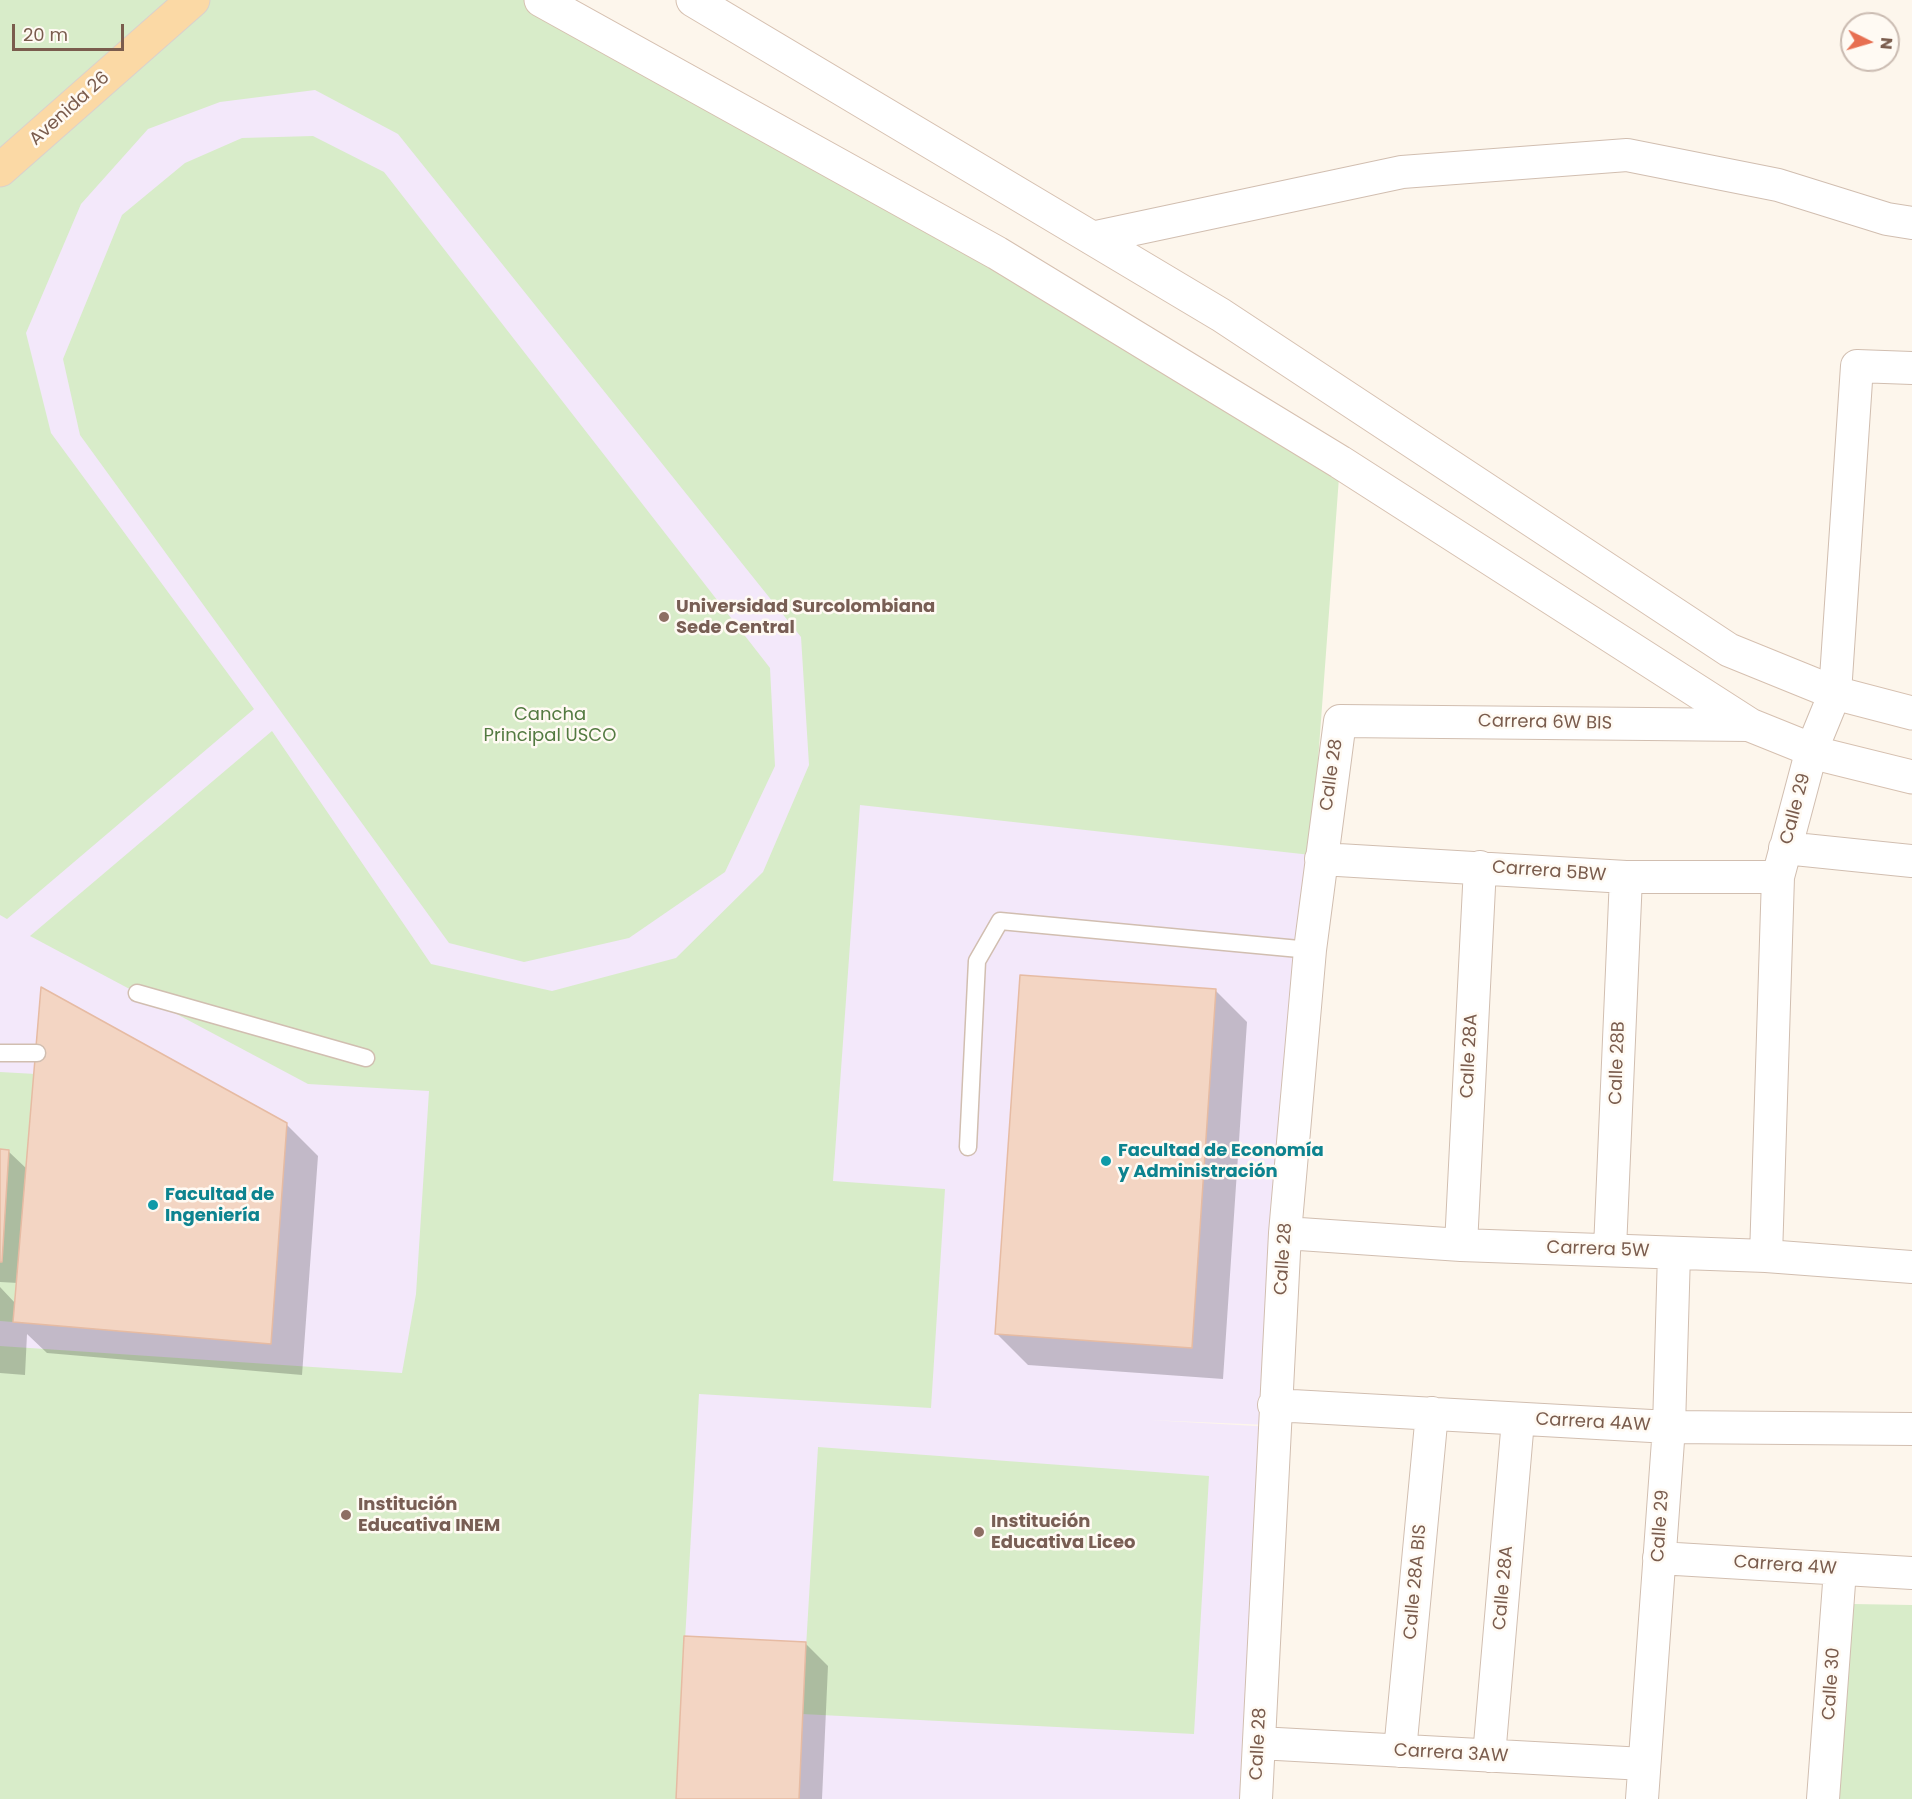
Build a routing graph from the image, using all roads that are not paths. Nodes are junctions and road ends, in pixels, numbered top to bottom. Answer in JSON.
{"nodes":[{"id":1,"x":193,"y":0,"type":"edge"},
{"id":2,"x":541,"y":0,"type":"edge"},
{"id":3,"x":693,"y":0,"type":"edge"},
{"id":4,"x":0,"y":170,"type":"edge"},
{"id":5,"x":1912,"y":223,"type":"edge"},
{"id":6,"x":1092,"y":238,"type":"junction"},
{"id":7,"x":1912,"y":368,"type":"edge"},
{"id":8,"x":1835,"y":693,"type":"junction"},
{"id":9,"x":1912,"y":713,"type":"edge"},
{"id":10,"x":1340,"y":721,"type":"joint"},
{"id":11,"x":1750,"y":725,"type":"junction"},
{"id":12,"x":1812,"y":749,"type":"junction"},
{"id":13,"x":1912,"y":777,"type":"edge"},
{"id":14,"x":1321,"y":859,"type":"junction"},
{"id":15,"x":1912,"y":861,"type":"edge"},
{"id":16,"x":1781,"y":863,"type":"junction"},
{"id":17,"x":1480,"y":867,"type":"junction"},
{"id":18,"x":1626,"y":877,"type":"junction"},
{"id":19,"x":1310,"y":950,"type":"junction"},
{"id":20,"x":137,"y":993,"type":"dead end"},
{"id":21,"x":0,"y":1053,"type":"edge"},
{"id":22,"x":37,"y":1053,"type":"dead end"},
{"id":23,"x":366,"y":1058,"type":"dead end"},
{"id":24,"x":968,"y":1147,"type":"dead end"},
{"id":25,"x":1285,"y":1233,"type":"junction"},
{"id":26,"x":1461,"y":1245,"type":"junction"},
{"id":27,"x":1610,"y":1249,"type":"junction"},
{"id":28,"x":1674,"y":1253,"type":"junction"},
{"id":29,"x":1766,"y":1257,"type":"junction"},
{"id":30,"x":1912,"y":1267,"type":"edge"},
{"id":31,"x":1274,"y":1405,"type":"junction"},
{"id":32,"x":1432,"y":1413,"type":"junction"},
{"id":33,"x":1518,"y":1420,"type":"junction"},
{"id":34,"x":1669,"y":1427,"type":"junction"},
{"id":35,"x":1912,"y":1429,"type":"edge"},
{"id":36,"x":1659,"y":1558,"type":"junction"},
{"id":37,"x":1840,"y":1570,"type":"junction"},
{"id":38,"x":1912,"y":1573,"type":"edge"},
{"id":39,"x":1259,"y":1743,"type":"junction"},
{"id":40,"x":1400,"y":1750,"type":"junction"},
{"id":41,"x":1489,"y":1756,"type":"junction"},
{"id":42,"x":1644,"y":1764,"type":"junction"},
{"id":43,"x":1256,"y":1799,"type":"edge"},
{"id":44,"x":1642,"y":1799,"type":"edge"},
{"id":45,"x":1823,"y":1799,"type":"edge"}],
"edges":[{"from":1,"to":4,"type":"main road","name":"Avenida 26"},
{"from":2,"to":11,"type":"main road"},
{"from":3,"to":6,"type":"main road"},
{"from":5,"to":6,"type":"street"},
{"from":6,"to":8,"type":"main road"},
{"from":7,"to":8,"type":"street","name":"Calle 29"},
{"from":8,"to":9,"type":"main road"},
{"from":8,"to":12,"type":"street","name":"Calle 29"},
{"from":10,"to":11,"type":"street","name":"Carrera 6W BIS"},
{"from":10,"to":14,"type":"street","name":"Calle 28"},
{"from":11,"to":12,"type":"main road"},
{"from":12,"to":13,"type":"main road"},
{"from":12,"to":16,"type":"street","name":"Calle 29"},
{"from":14,"to":17,"type":"street","name":"Carrera 5BW"},
{"from":14,"to":19,"type":"street","name":"Calle 28"},
{"from":15,"to":16,"type":"street","name":"Carrera 5BW"},
{"from":16,"to":18,"type":"street","name":"Carrera 5BW"},
{"from":16,"to":29,"type":"street","name":"Calle 29"},
{"from":17,"to":18,"type":"street","name":"Carrera 5BW"},
{"from":17,"to":26,"type":"street","name":"Calle 28A"},
{"from":18,"to":27,"type":"street","name":"Calle 28B"},
{"from":19,"to":24,"type":"lane"},
{"from":19,"to":25,"type":"street","name":"Calle 28"},
{"from":20,"to":23,"type":"lane"},
{"from":21,"to":22,"type":"lane"},
{"from":25,"to":26,"type":"street","name":"Carrera 5W"},
{"from":25,"to":31,"type":"street","name":"Calle 28"},
{"from":26,"to":27,"type":"street","name":"Carrera 5W"},
{"from":27,"to":28,"type":"street","name":"Carrera 5W"},
{"from":28,"to":29,"type":"street","name":"Carrera 5W"},
{"from":28,"to":34,"type":"street","name":"Calle 29"},
{"from":29,"to":30,"type":"street","name":"Carrera 5W"},
{"from":31,"to":32,"type":"street","name":"Carrera 4AW"},
{"from":31,"to":39,"type":"street","name":"Calle 28"},
{"from":32,"to":33,"type":"street","name":"Carrera 4AW"},
{"from":32,"to":40,"type":"street","name":"Calle 28A BIS"},
{"from":33,"to":34,"type":"street","name":"Carrera 4AW"},
{"from":33,"to":41,"type":"street","name":"Calle 28A"},
{"from":34,"to":35,"type":"street","name":"Carrera 4AW"},
{"from":34,"to":36,"type":"street","name":"Calle 29"},
{"from":36,"to":37,"type":"street","name":"Carrera 4W"},
{"from":36,"to":42,"type":"street","name":"Calle 29"},
{"from":37,"to":38,"type":"street","name":"Carrera 4W"},
{"from":37,"to":45,"type":"street","name":"Calle 30"},
{"from":39,"to":40,"type":"street","name":"Carrera 3AW"},
{"from":39,"to":43,"type":"street","name":"Calle 28"},
{"from":40,"to":41,"type":"street","name":"Carrera 3AW"},
{"from":41,"to":42,"type":"street","name":"Carrera 3AW"},
{"from":42,"to":44,"type":"street","name":"Calle 29"}]}
